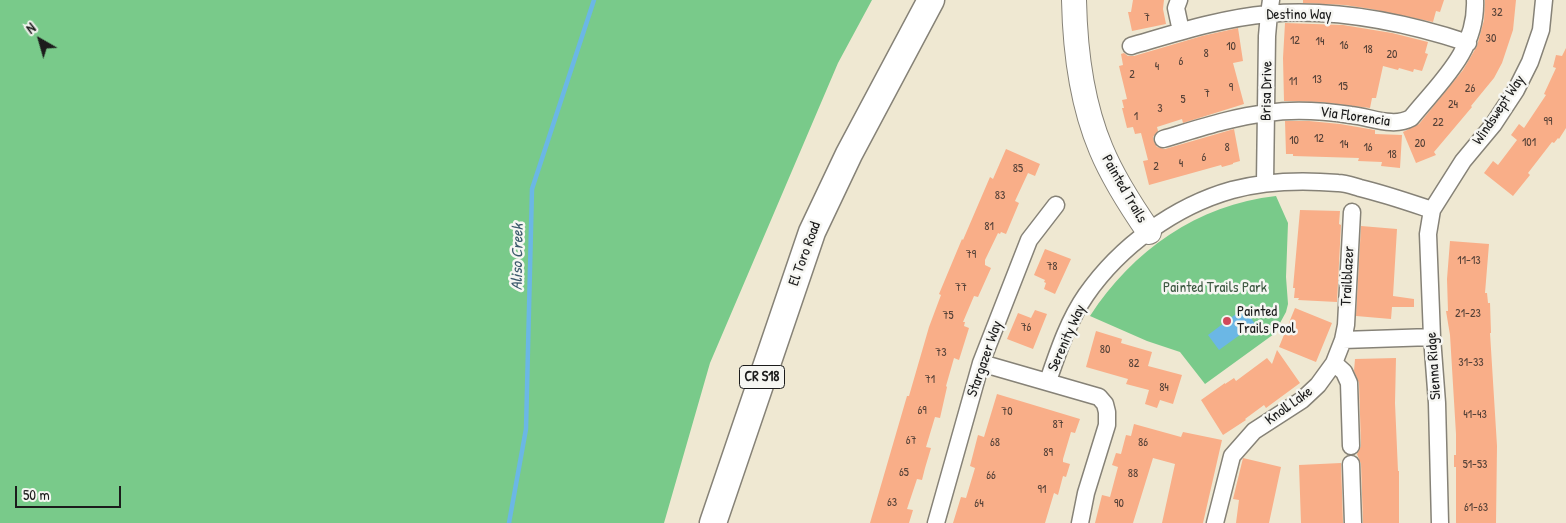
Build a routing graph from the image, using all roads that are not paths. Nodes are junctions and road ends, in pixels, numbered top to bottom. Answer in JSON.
{"nodes":[{"id":1,"x":931,"y":0,"type":"edge"},
{"id":2,"x":1074,"y":0,"type":"edge"},
{"id":3,"x":1179,"y":0,"type":"edge"},
{"id":4,"x":1475,"y":0,"type":"edge"},
{"id":5,"x":1544,"y":0,"type":"edge"},
{"id":6,"x":1270,"y":7,"type":"edge"},
{"id":7,"x":1181,"y":32,"type":"junction"},
{"id":8,"x":1468,"y":43,"type":"junction"},
{"id":9,"x":1130,"y":46,"type":"dead end"},
{"id":10,"x":1267,"y":113,"type":"junction"},
{"id":11,"x":1163,"y":139,"type":"dead end"},
{"id":12,"x":1265,"y":183,"type":"junction"},
{"id":13,"x":1056,"y":205,"type":"dead end"},
{"id":14,"x":1432,"y":210,"type":"junction"},
{"id":15,"x":1352,"y":212,"type":"dead end"},
{"id":16,"x":1149,"y":232,"type":"junction"},
{"id":17,"x":1432,"y":337,"type":"junction"},
{"id":18,"x":1343,"y":340,"type":"junction"},
{"id":19,"x":981,"y":363,"type":"junction"},
{"id":20,"x":1334,"y":363,"type":"junction"},
{"id":21,"x":1048,"y":381,"type":"junction"},
{"id":22,"x":1351,"y":446,"type":"dead end"},
{"id":23,"x":1351,"y":464,"type":"dead end"},
{"id":24,"x":713,"y":523,"type":"edge"},
{"id":25,"x":936,"y":523,"type":"edge"},
{"id":26,"x":1080,"y":523,"type":"edge"},
{"id":27,"x":1216,"y":523,"type":"edge"},
{"id":28,"x":1353,"y":523,"type":"edge"},
{"id":29,"x":1440,"y":523,"type":"edge"}],
"edges":[{"from":1,"to":24,"type":"main road","name":"El Toro Road","number":"CR S18"},
{"from":2,"to":16,"type":"street","name":"Painted Trails"},
{"from":3,"to":7,"type":"street"},
{"from":4,"to":8,"type":"street","name":"Via Florencia"},
{"from":5,"to":14,"type":"street","name":"Windswept Way"},
{"from":6,"to":7,"type":"street","name":"Destino Way"},
{"from":6,"to":8,"type":"street","name":"Destino Way"},
{"from":6,"to":10,"type":"street","name":"Brisa Drive"},
{"from":7,"to":9,"type":"street","name":"Destino Way"},
{"from":8,"to":10,"type":"street","name":"Via Florencia"},
{"from":10,"to":11,"type":"street","name":"Via Florencia"},
{"from":10,"to":12,"type":"street","name":"Brisa Drive"},
{"from":12,"to":14,"type":"street","name":"Painted Trails"},
{"from":12,"to":16,"type":"street","name":"Painted Trails"},
{"from":13,"to":19,"type":"street","name":"Stargazer Way"},
{"from":14,"to":17,"type":"street","name":"Sienna Ridge"},
{"from":15,"to":18,"type":"street","name":"Trailblazer"},
{"from":16,"to":21,"type":"street","name":"Serenity Way"},
{"from":17,"to":18,"type":"street"},
{"from":17,"to":29,"type":"street","name":"Sienna Ridge"},
{"from":18,"to":20,"type":"street","name":"Knoll Lake"},
{"from":19,"to":21,"type":"street"},
{"from":19,"to":25,"type":"street","name":"Stargazer Way"},
{"from":20,"to":22,"type":"street"},
{"from":20,"to":27,"type":"street","name":"Knoll Lake"},
{"from":21,"to":26,"type":"street"},
{"from":23,"to":28,"type":"street"}]}
